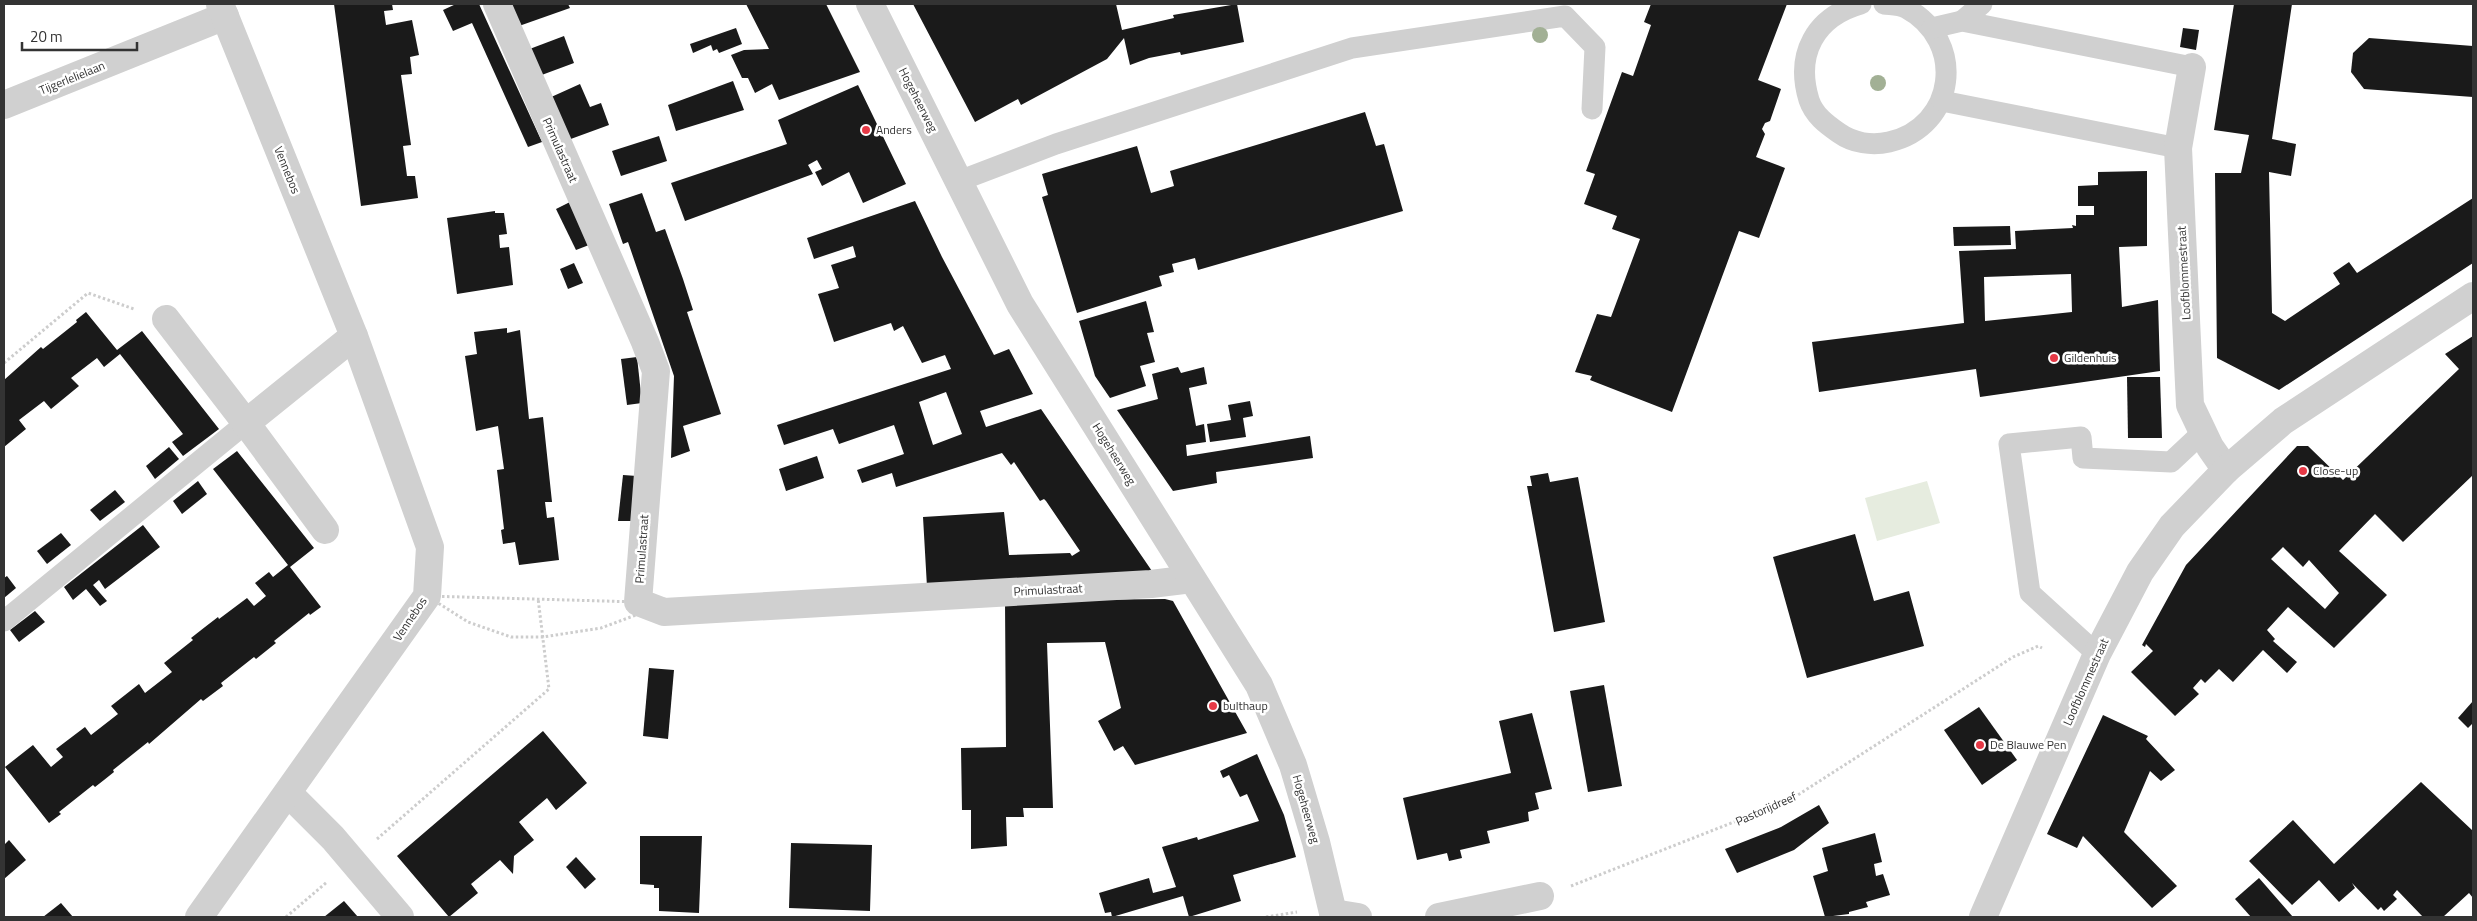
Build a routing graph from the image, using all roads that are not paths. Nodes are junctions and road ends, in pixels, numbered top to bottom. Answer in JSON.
{"nodes":[{"id":1,"x":497,"y":4,"type":"edge"},
{"id":2,"x":870,"y":4,"type":"edge"},
{"id":3,"x":1861,"y":4,"type":"edge"},
{"id":4,"x":1884,"y":4,"type":"edge"},
{"id":5,"x":1982,"y":4,"type":"edge"},
{"id":6,"x":222,"y":10,"type":"edge"},
{"id":7,"x":1962,"y":21,"type":"junction"},
{"id":8,"x":1932,"y":28,"type":"junction"},
{"id":9,"x":2192,"y":67,"type":"joint"},
{"id":10,"x":1942,"y":101,"type":"junction"},
{"id":11,"x":4,"y":105,"type":"edge"},
{"id":12,"x":1592,"y":109,"type":"dead end"},
{"id":13,"x":2178,"y":148,"type":"junction"},
{"id":14,"x":959,"y":181,"type":"junction"},
{"id":15,"x":2473,"y":296,"type":"edge"},
{"id":16,"x":166,"y":319,"type":"road end"},
{"id":17,"x":354,"y":336,"type":"junction"},
{"id":18,"x":246,"y":423,"type":"junction"},
{"id":19,"x":2203,"y":432,"type":"junction"},
{"id":20,"x":2226,"y":470,"type":"junction"},
{"id":21,"x":325,"y":530,"type":"dead end"},
{"id":22,"x":1192,"y":578,"type":"junction"},
{"id":23,"x":4,"y":621,"type":"edge"},
{"id":24,"x":2093,"y":662,"type":"junction"},
{"id":25,"x":288,"y":793,"type":"junction"},
{"id":26,"x":1540,"y":896,"type":"road end"},
{"id":27,"x":1342,"y":916,"type":"edge"},
{"id":28,"x":199,"y":917,"type":"edge"},
{"id":29,"x":400,"y":917,"type":"edge"},
{"id":30,"x":1439,"y":917,"type":"edge"},
{"id":31,"x":1983,"y":917,"type":"edge"}],
"edges":[{"from":1,"to":22,"type":"street","name":"Primulastraat"},
{"from":2,"to":14,"type":"street","name":"Hogeheerweg"},
{"from":3,"to":10,"type":"lane"},
{"from":4,"to":8,"type":"lane"},
{"from":5,"to":7,"type":"lane"},
{"from":6,"to":11,"type":"street","name":"Tijgerlelielaan"},
{"from":6,"to":17,"type":"street","name":"Vennebos"},
{"from":7,"to":8,"type":"lane"},
{"from":7,"to":9,"type":"lane"},
{"from":8,"to":10,"type":"lane"},
{"from":9,"to":13,"type":"street","name":"Loofblommestraat"},
{"from":10,"to":13,"type":"lane"},
{"from":12,"to":14,"type":"lane"},
{"from":13,"to":19,"type":"street","name":"Loofblommestraat"},
{"from":14,"to":22,"type":"street","name":"Hogeheerweg"},
{"from":15,"to":20,"type":"street","name":"Loofblommestraat"},
{"from":16,"to":18,"type":"street"},
{"from":17,"to":18,"type":"street"},
{"from":17,"to":25,"type":"street","name":"Vennebos"},
{"from":18,"to":21,"type":"street"},
{"from":18,"to":23,"type":"lane"},
{"from":19,"to":20,"type":"street","name":"Loofblommestraat"},
{"from":19,"to":24,"type":"lane"},
{"from":20,"to":24,"type":"street","name":"Loofblommestraat"},
{"from":22,"to":27,"type":"street","name":"Hogeheerweg"},
{"from":24,"to":31,"type":"street","name":"Loofblommestraat"},
{"from":25,"to":28,"type":"street","name":"Vennebos"},
{"from":25,"to":29,"type":"street"},
{"from":26,"to":30,"type":"street"}]}
